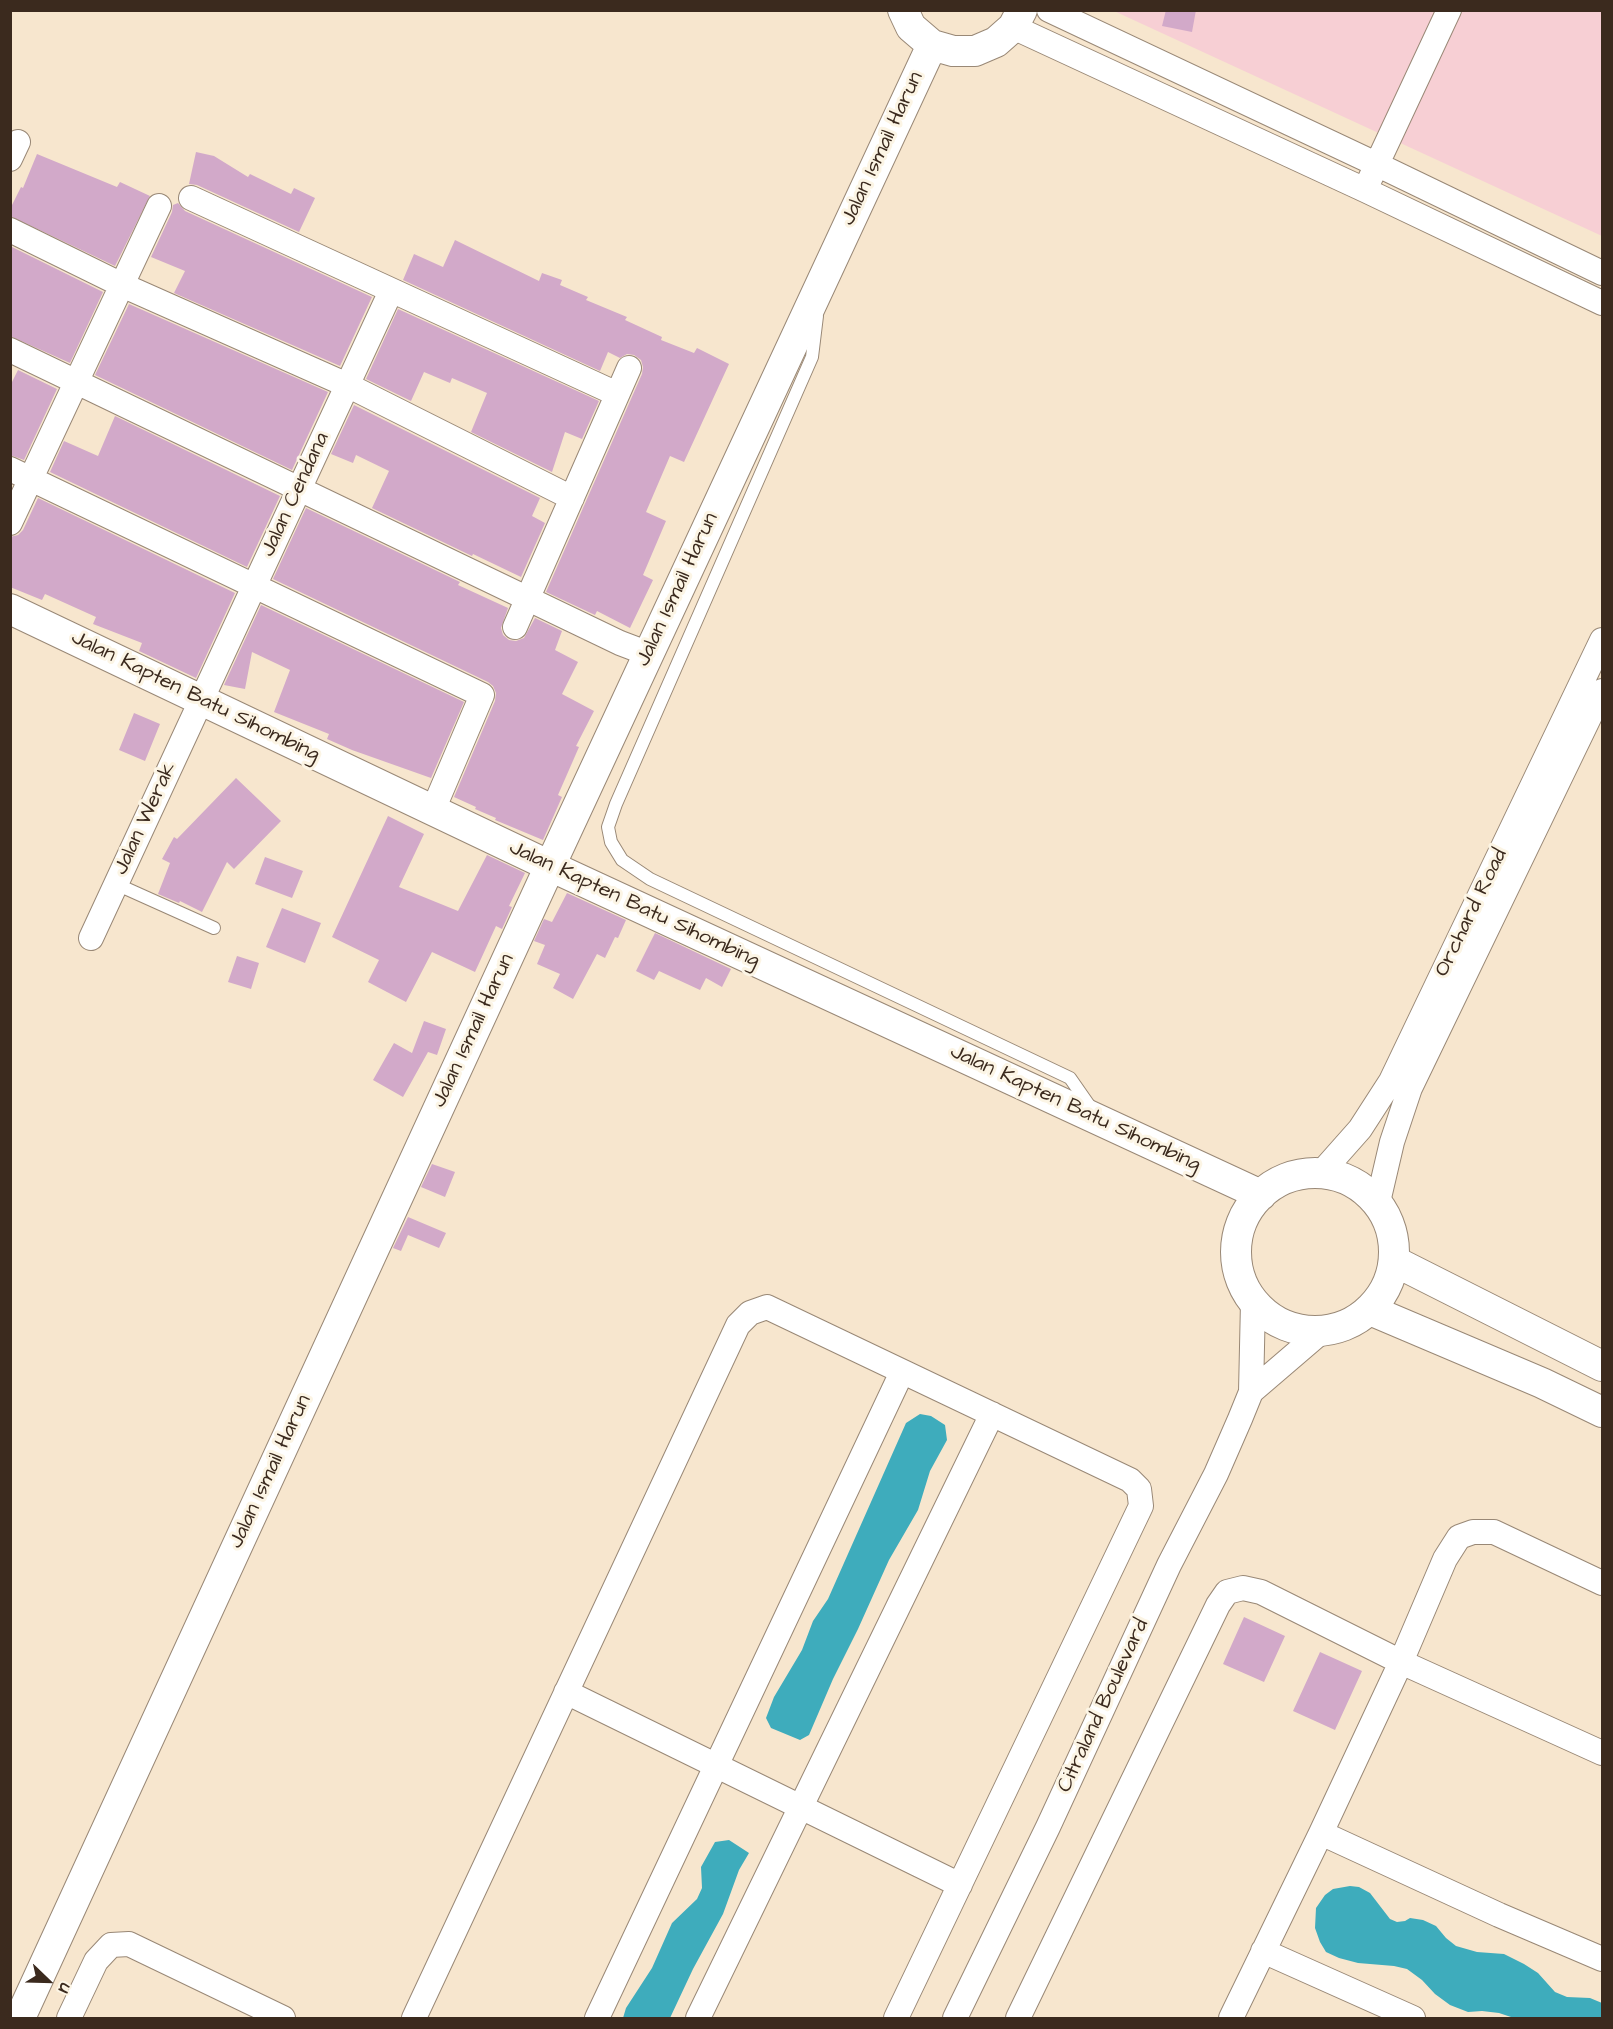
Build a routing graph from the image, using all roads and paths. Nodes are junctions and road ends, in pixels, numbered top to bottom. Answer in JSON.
{"nodes":[{"id":1,"x":903,"y":10,"type":"edge"},
{"id":2,"x":1049,"y":10,"type":"edge"},
{"id":3,"x":1449,"y":10,"type":"edge"},
{"id":4,"x":1018,"y":19,"type":"edge"},
{"id":5,"x":932,"y":45,"type":"junction"},
{"id":6,"x":1376,"y":164,"type":"junction"},
{"id":7,"x":1365,"y":190,"type":"junction"},
{"id":8,"x":191,"y":198,"type":"dead end"},
{"id":9,"x":159,"y":206,"type":"dead end"},
{"id":10,"x":10,"y":230,"type":"edge"},
{"id":11,"x":1602,"y":273,"type":"edge"},
{"id":12,"x":822,"y":282,"type":"junction"},
{"id":13,"x":122,"y":285,"type":"junction"},
{"id":14,"x":391,"y":291,"type":"junction"},
{"id":15,"x":1602,"y":303,"type":"edge"},
{"id":16,"x":10,"y":350,"type":"edge"},
{"id":17,"x":629,"y":368,"type":"dead end"},
{"id":18,"x":76,"y":382,"type":"junction"},
{"id":19,"x":347,"y":385,"type":"junction"},
{"id":20,"x":617,"y":394,"type":"junction"},
{"id":21,"x":21,"y":474,"type":"edge"},
{"id":22,"x":299,"y":489,"type":"junction"},
{"id":23,"x":572,"y":498,"type":"junction"},
{"id":24,"x":10,"y":523,"type":"edge"},
{"id":25,"x":254,"y":586,"type":"junction"},
{"id":26,"x":528,"y":599,"type":"junction"},
{"id":27,"x":10,"y":609,"type":"edge"},
{"id":28,"x":515,"y":627,"type":"dead end"},
{"id":29,"x":1602,"y":640,"type":"edge"},
{"id":30,"x":649,"y":654,"type":"junction"},
{"id":31,"x":1602,"y":691,"type":"edge"},
{"id":32,"x":202,"y":700,"type":"junction"},
{"id":33,"x":432,"y":810,"type":"junction"},
{"id":34,"x":550,"y":866,"type":"junction"},
{"id":35,"x":116,"y":884,"type":"junction"},
{"id":36,"x":214,"y":928,"type":"dead end"},
{"id":37,"x":92,"y":938,"type":"dead end"},
{"id":38,"x":1098,"y":1120,"type":"junction"},
{"id":39,"x":1321,"y":1173,"type":"junction"},
{"id":40,"x":1261,"y":1195,"type":"junction"},
{"id":41,"x":1377,"y":1202,"type":"junction"},
{"id":42,"x":1394,"y":1262,"type":"junction"},
{"id":43,"x":1253,"y":1302,"type":"junction"},
{"id":44,"x":1370,"y":1310,"type":"junction"},
{"id":45,"x":1321,"y":1332,"type":"junction"},
{"id":46,"x":1602,"y":1366,"type":"edge"},
{"id":47,"x":902,"y":1372,"type":"junction"},
{"id":48,"x":1251,"y":1392,"type":"junction"},
{"id":49,"x":1602,"y":1412,"type":"edge"},
{"id":50,"x":992,"y":1414,"type":"junction"},
{"id":51,"x":1602,"y":1583,"type":"edge"},
{"id":52,"x":1401,"y":1662,"type":"junction"},
{"id":53,"x":566,"y":1692,"type":"junction"},
{"id":54,"x":1602,"y":1753,"type":"edge"},
{"id":55,"x":717,"y":1766,"type":"junction"},
{"id":56,"x":801,"y":1807,"type":"junction"},
{"id":57,"x":1321,"y":1833,"type":"junction"},
{"id":58,"x":960,"y":1885,"type":"junction"},
{"id":59,"x":1263,"y":1951,"type":"junction"},
{"id":60,"x":1602,"y":1959,"type":"edge"},
{"id":61,"x":244,"y":2010,"type":"edge"},
{"id":62,"x":20,"y":2019,"type":"edge"},
{"id":63,"x":69,"y":2019,"type":"edge"},
{"id":64,"x":283,"y":2019,"type":"edge"},
{"id":65,"x":414,"y":2019,"type":"edge"},
{"id":66,"x":597,"y":2019,"type":"edge"},
{"id":67,"x":698,"y":2019,"type":"edge"},
{"id":68,"x":896,"y":2019,"type":"edge"},
{"id":69,"x":955,"y":2019,"type":"edge"},
{"id":70,"x":1018,"y":2019,"type":"edge"},
{"id":71,"x":1231,"y":2019,"type":"edge"},
{"id":72,"x":1413,"y":2019,"type":"edge"}],
"edges":[{"from":1,"to":5,"type":"street"},
{"from":2,"to":6,"type":"street"},
{"from":3,"to":6,"type":"street"},
{"from":4,"to":5,"type":"street"},
{"from":4,"to":7,"type":"street"},
{"from":5,"to":12,"type":"street","name":"Jalan Ismail Harun"},
{"from":6,"to":7,"type":"street"},
{"from":6,"to":11,"type":"street"},
{"from":7,"to":15,"type":"street"},
{"from":8,"to":14,"type":"street"},
{"from":9,"to":13,"type":"street"},
{"from":10,"to":13,"type":"street"},
{"from":12,"to":30,"type":"street","name":"Jalan Ismail Harun"},
{"from":12,"to":38,"type":"lane"},
{"from":13,"to":18,"type":"street"},
{"from":13,"to":19,"type":"street"},
{"from":14,"to":19,"type":"street","name":"Jalan Cendana"},
{"from":14,"to":20,"type":"street"},
{"from":16,"to":18,"type":"street"},
{"from":17,"to":20,"type":"street"},
{"from":18,"to":21,"type":"street"},
{"from":18,"to":22,"type":"street"},
{"from":19,"to":22,"type":"street","name":"Jalan Cendana"},
{"from":19,"to":23,"type":"street"},
{"from":20,"to":23,"type":"street"},
{"from":21,"to":24,"type":"street"},
{"from":21,"to":25,"type":"street"},
{"from":22,"to":25,"type":"street","name":"Jalan Cendana"},
{"from":22,"to":26,"type":"street"},
{"from":23,"to":26,"type":"street"},
{"from":25,"to":32,"type":"street","name":"Jalan Cendana"},
{"from":25,"to":33,"type":"street"},
{"from":26,"to":28,"type":"street"},
{"from":26,"to":30,"type":"street"},
{"from":27,"to":32,"type":"street","name":"Jalan Kapten Batu Sihombing"},
{"from":29,"to":39,"type":"street","name":"Orchard Road"},
{"from":30,"to":34,"type":"street","name":"Jalan Ismail Harun"},
{"from":31,"to":41,"type":"street","name":"Orchard Road"},
{"from":32,"to":33,"type":"street","name":"Jalan Kapten Batu Sihombing"},
{"from":32,"to":35,"type":"street","name":"Jalan Werak"},
{"from":33,"to":34,"type":"street","name":"Jalan Kapten Batu Sihombing"},
{"from":34,"to":38,"type":"street","name":"Jalan Kapten Batu Sihombing"},
{"from":34,"to":62,"type":"street","name":"Jalan Ismail Harun"},
{"from":35,"to":36,"type":"lane"},
{"from":35,"to":37,"type":"street","name":"Jalan Werak"},
{"from":38,"to":40,"type":"street","name":"Jalan Kapten Batu Sihombing"},
{"from":39,"to":40,"type":"street"},
{"from":39,"to":41,"type":"street"},
{"from":40,"to":43,"type":"street"},
{"from":41,"to":42,"type":"street"},
{"from":42,"to":44,"type":"street"},
{"from":42,"to":46,"type":"street"},
{"from":43,"to":45,"type":"street"},
{"from":43,"to":48,"type":"street","name":"Citraland Boulevard"},
{"from":44,"to":45,"type":"street"},
{"from":44,"to":49,"type":"street"},
{"from":45,"to":48,"type":"street","name":"Citraland Boulevard"},
{"from":47,"to":50,"type":"street"},
{"from":47,"to":53,"type":"street"},
{"from":47,"to":55,"type":"street"},
{"from":48,"to":69,"type":"street","name":"Citraland Boulevard"},
{"from":50,"to":56,"type":"street"},
{"from":50,"to":58,"type":"street"},
{"from":51,"to":52,"type":"street"},
{"from":52,"to":54,"type":"street"},
{"from":52,"to":57,"type":"street"},
{"from":52,"to":70,"type":"street"},
{"from":53,"to":55,"type":"street"},
{"from":53,"to":65,"type":"street"},
{"from":55,"to":56,"type":"street"},
{"from":55,"to":66,"type":"street"},
{"from":56,"to":58,"type":"street"},
{"from":56,"to":67,"type":"street"},
{"from":57,"to":59,"type":"street"},
{"from":57,"to":60,"type":"street"},
{"from":58,"to":68,"type":"street"},
{"from":59,"to":71,"type":"street"},
{"from":59,"to":72,"type":"street"},
{"from":61,"to":63,"type":"street"},
{"from":61,"to":64,"type":"street"}]}
